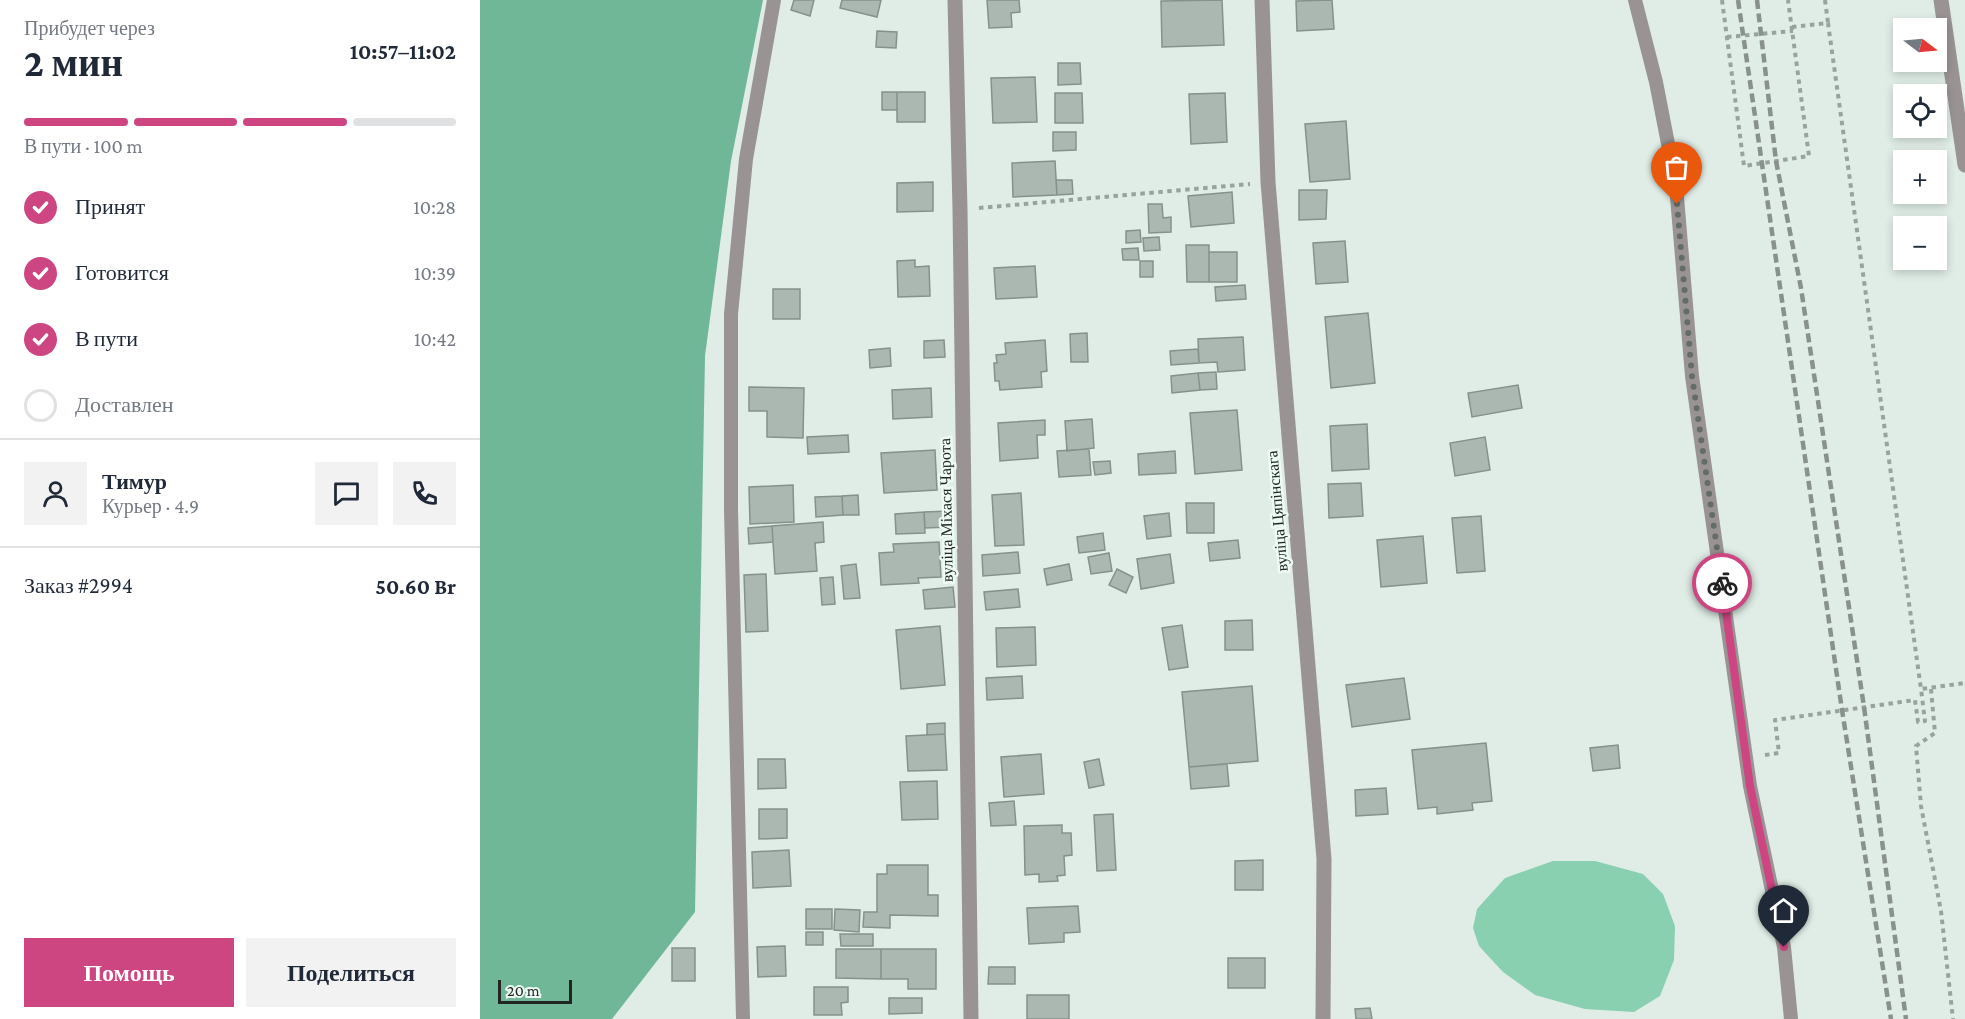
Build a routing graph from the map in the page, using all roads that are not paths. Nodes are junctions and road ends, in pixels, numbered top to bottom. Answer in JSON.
{"nodes":[{"id":1,"x":774,"y":0,"type":"edge"},
{"id":2,"x":955,"y":0,"type":"edge"},
{"id":3,"x":1262,"y":0,"type":"edge"},
{"id":4,"x":1635,"y":0,"type":"edge"},
{"id":5,"x":1941,"y":0,"type":"edge"},
{"id":6,"x":1965,"y":165,"type":"edge"},
{"id":7,"x":743,"y":1019,"type":"edge"},
{"id":8,"x":971,"y":1019,"type":"edge"},
{"id":9,"x":1323,"y":1019,"type":"edge"},
{"id":10,"x":1791,"y":1019,"type":"edge"}],
"edges":[{"from":1,"to":7,"type":"lane"},
{"from":2,"to":8,"type":"street","name":"вуліца Міхася Чарота"},
{"from":3,"to":9,"type":"street","name":"вуліца Цяпінскага"},
{"from":4,"to":10,"type":"lane"},
{"from":5,"to":6,"type":"street"}]}
